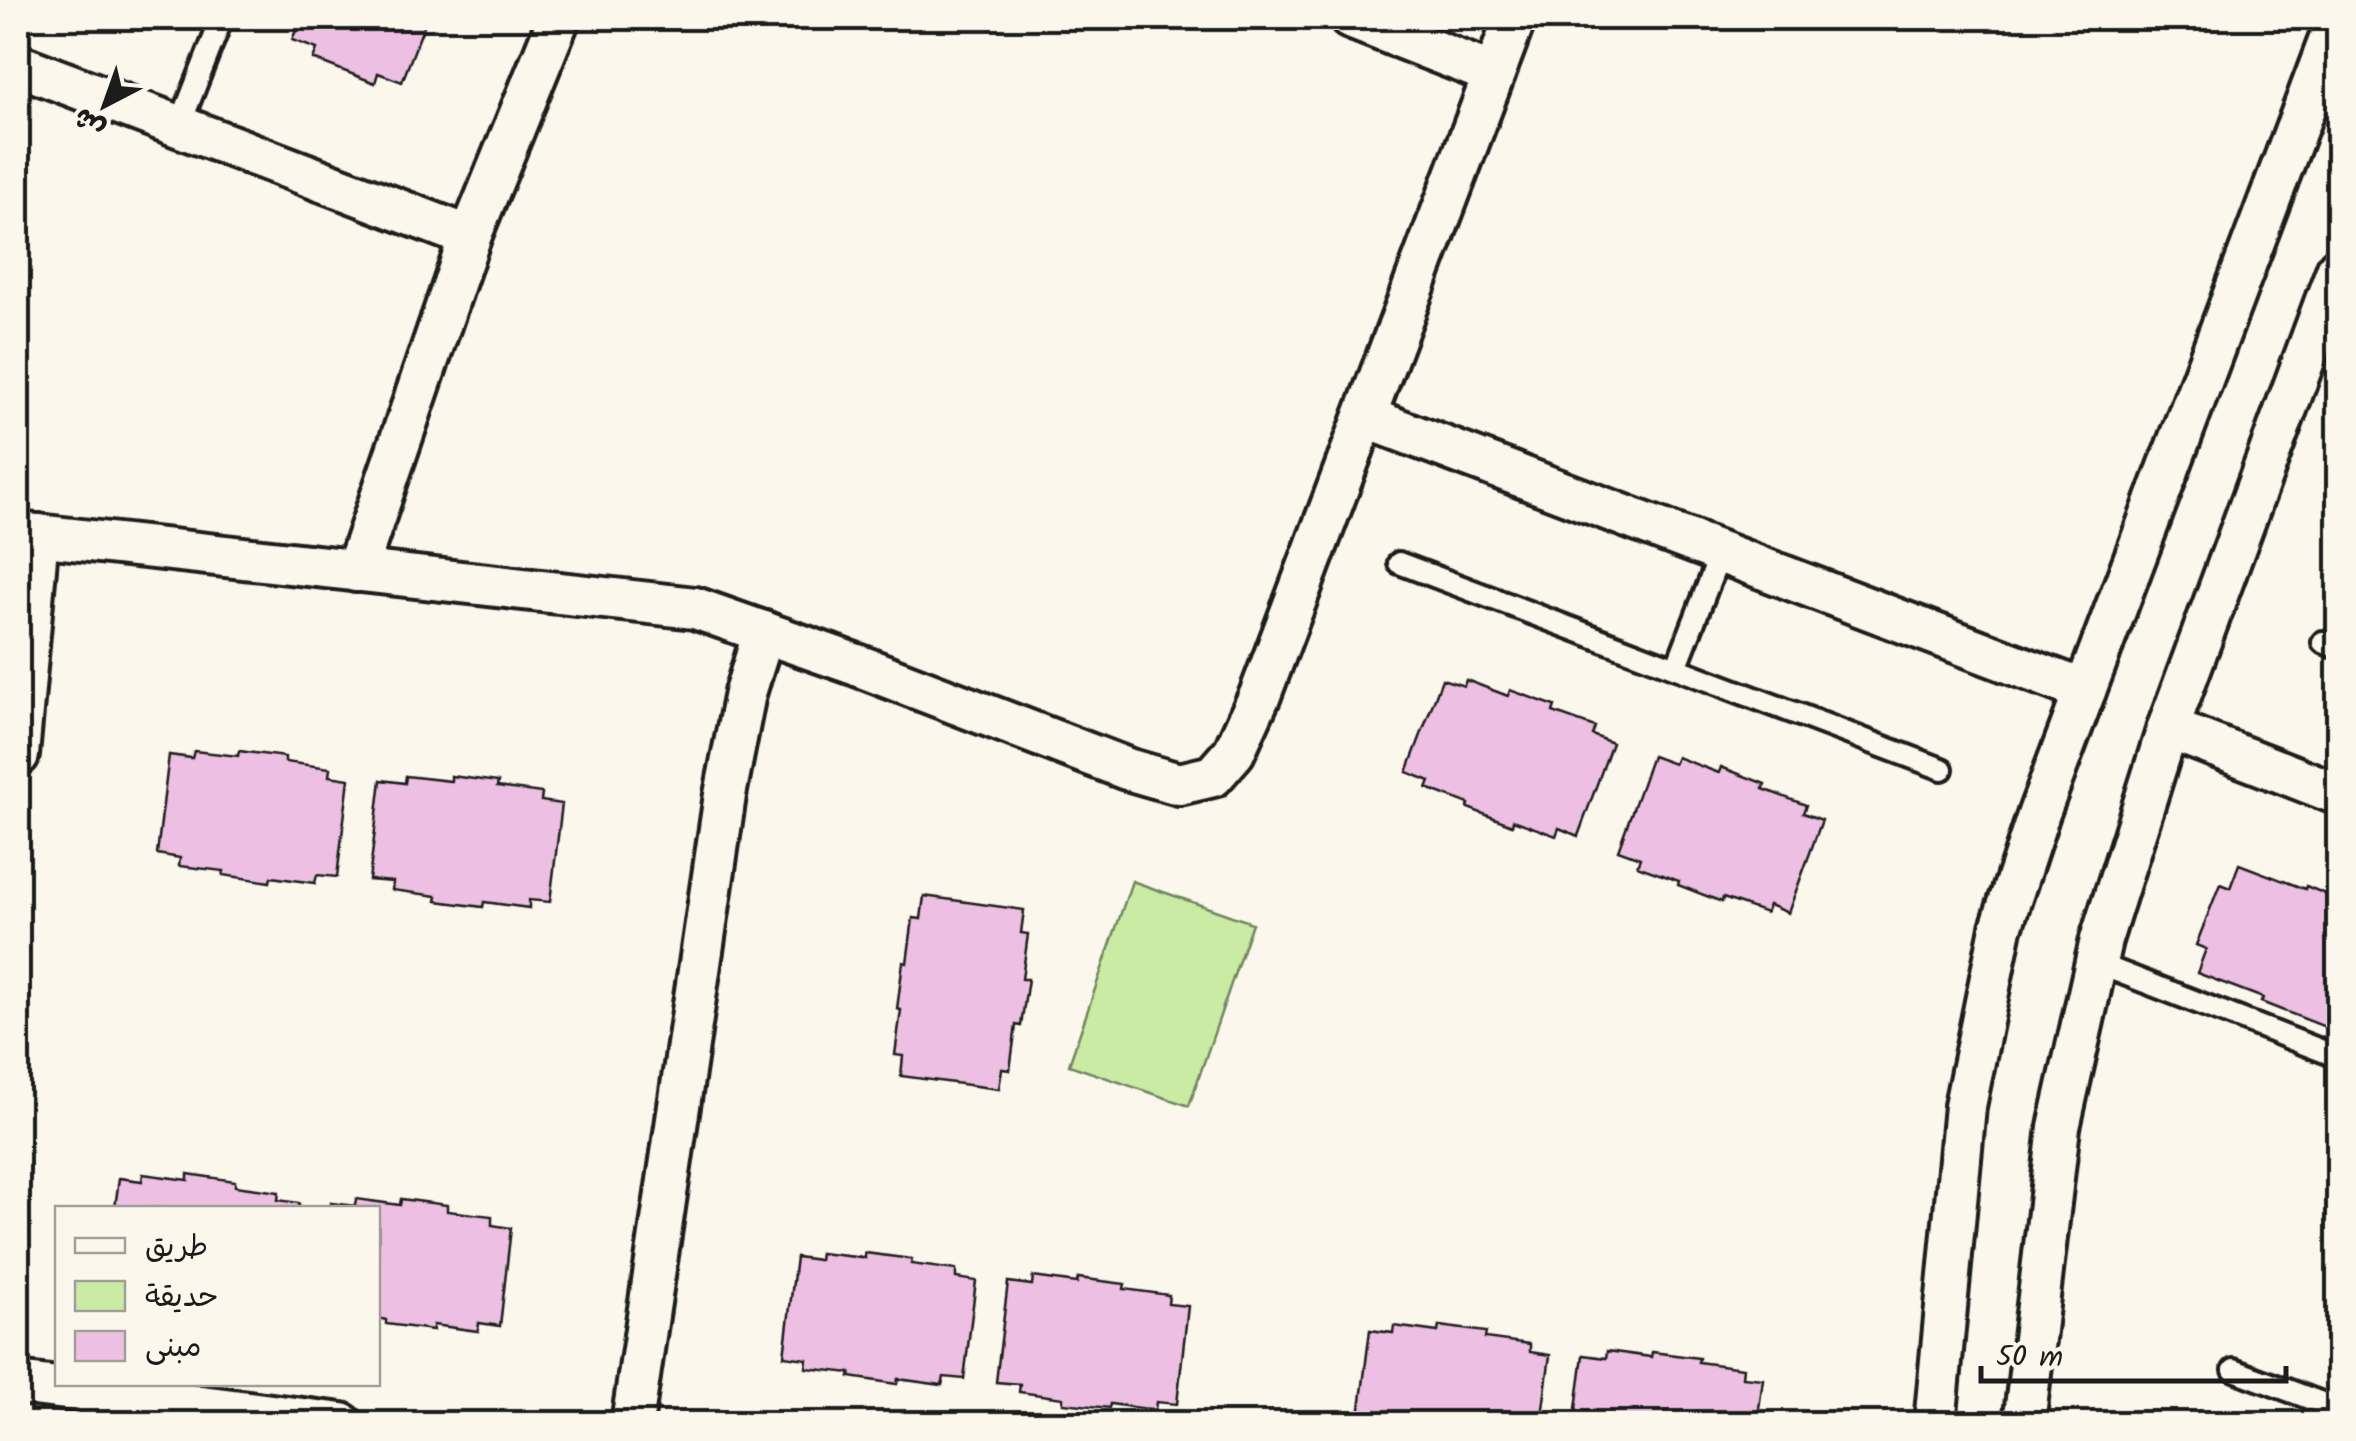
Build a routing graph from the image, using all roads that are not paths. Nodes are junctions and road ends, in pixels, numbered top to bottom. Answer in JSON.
{"nodes":[{"id":1,"x":222,"y":18,"type":"edge"},
{"id":2,"x":559,"y":18,"type":"edge"},
{"id":3,"x":1350,"y":18,"type":"edge"},
{"id":4,"x":1515,"y":18,"type":"edge"},
{"id":5,"x":2338,"y":18,"type":"edge"},
{"id":6,"x":18,"y":65,"type":"edge"},
{"id":7,"x":1494,"y":74,"type":"junction"},
{"id":8,"x":180,"y":126,"type":"junction"},
{"id":9,"x":470,"y":237,"type":"junction"},
{"id":10,"x":2338,"y":268,"type":"edge"},
{"id":11,"x":1365,"y":417,"type":"junction"},
{"id":12,"x":28,"y":534,"type":"edge"},
{"id":13,"x":1720,"y":552,"type":"junction"},
{"id":14,"x":1399,"y":563,"type":"dead end"},
{"id":15,"x":356,"y":571,"type":"junction"},
{"id":16,"x":764,"y":632,"type":"junction"},
{"id":17,"x":1676,"y":668,"type":"junction"},
{"id":18,"x":2085,"y":691,"type":"junction"},
{"id":19,"x":2168,"y":728,"type":"junction"},
{"id":20,"x":18,"y":755,"type":"edge"},
{"id":21,"x":1942,"y":768,"type":"dead end"},
{"id":22,"x":2338,"y":794,"type":"edge"},
{"id":23,"x":2096,"y":962,"type":"junction"},
{"id":24,"x":2338,"y":1057,"type":"edge"},
{"id":25,"x":2234,"y":1370,"type":"dead end"},
{"id":26,"x":18,"y":1383,"type":"edge"},
{"id":27,"x":2338,"y":1409,"type":"edge"},
{"id":28,"x":342,"y":1424,"type":"edge"},
{"id":29,"x":632,"y":1424,"type":"edge"},
{"id":30,"x":1935,"y":1424,"type":"edge"},
{"id":31,"x":2024,"y":1424,"type":"edge"}],
"edges":[{"from":1,"to":8,"type":"lane"},
{"from":2,"to":9,"type":"street"},
{"from":3,"to":7,"type":"street"},
{"from":4,"to":7,"type":"street"},
{"from":5,"to":18,"type":"street"},
{"from":6,"to":8,"type":"street"},
{"from":7,"to":11,"type":"street"},
{"from":8,"to":9,"type":"street"},
{"from":9,"to":15,"type":"street"},
{"from":10,"to":19,"type":"street"},
{"from":11,"to":13,"type":"street"},
{"from":11,"to":16,"type":"street"},
{"from":12,"to":15,"type":"street"},
{"from":12,"to":20,"type":"street"},
{"from":13,"to":17,"type":"lane"},
{"from":13,"to":18,"type":"street"},
{"from":14,"to":17,"type":"lane"},
{"from":15,"to":16,"type":"street"},
{"from":16,"to":29,"type":"street"},
{"from":17,"to":21,"type":"lane"},
{"from":18,"to":30,"type":"street"},
{"from":19,"to":22,"type":"street"},
{"from":19,"to":23,"type":"street"},
{"from":23,"to":24,"type":"lane"},
{"from":23,"to":31,"type":"street"},
{"from":25,"to":27,"type":"lane"},
{"from":26,"to":28,"type":"street"}]}
